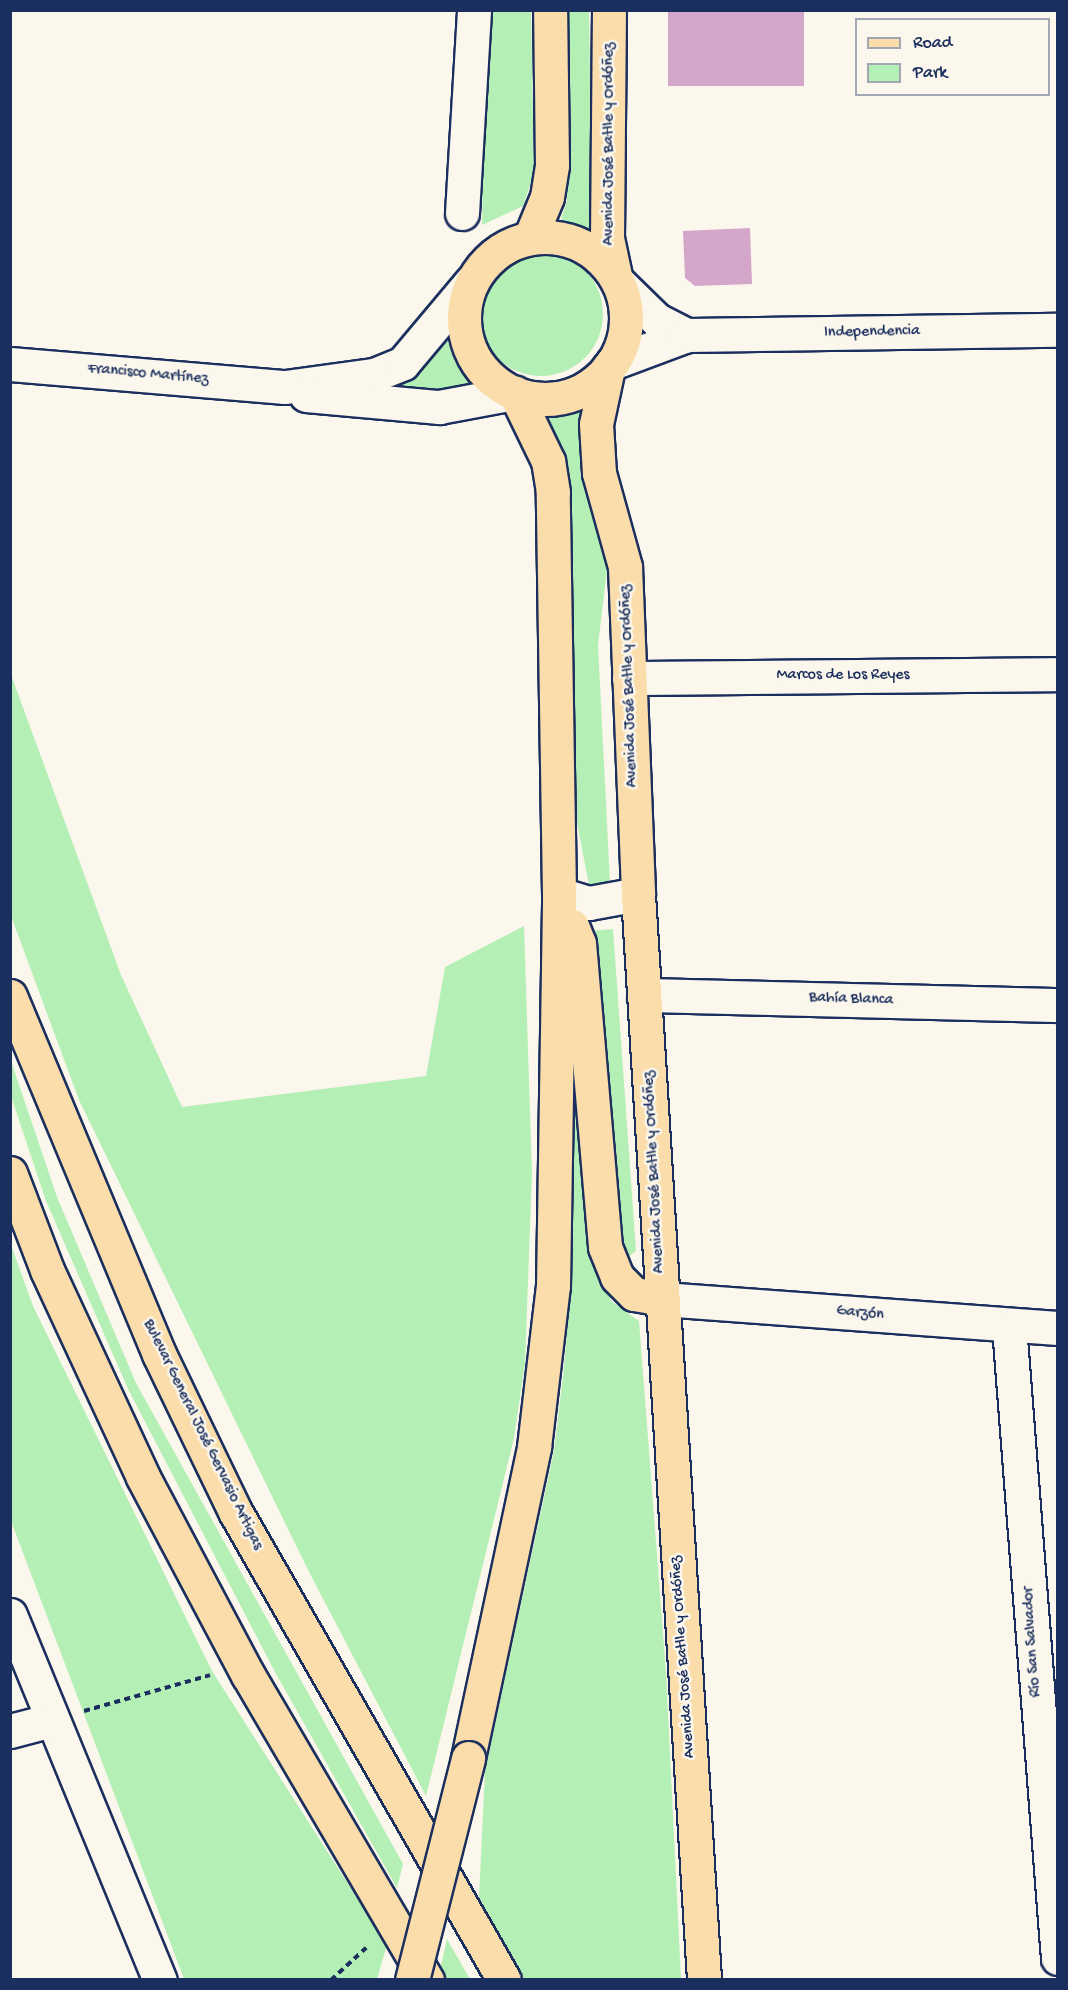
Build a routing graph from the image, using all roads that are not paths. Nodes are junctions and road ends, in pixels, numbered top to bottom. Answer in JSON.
{"nodes":[{"id":1,"x":474,"y":10,"type":"edge"},
{"id":2,"x":550,"y":10,"type":"edge"},
{"id":3,"x":609,"y":10,"type":"edge"},
{"id":4,"x":462,"y":213,"type":"dead end"},
{"id":5,"x":530,"y":238,"type":"junction"},
{"id":6,"x":616,"y":279,"type":"junction"},
{"id":7,"x":471,"y":282,"type":"junction"},
{"id":8,"x":1058,"y":330,"type":"edge"},
{"id":9,"x":687,"y":335,"type":"junction"},
{"id":10,"x":10,"y":364,"type":"edge"},
{"id":11,"x":610,"y":366,"type":"junction"},
{"id":12,"x":285,"y":387,"type":"junction"},
{"id":13,"x":514,"y":393,"type":"junction"},
{"id":14,"x":1058,"y":674,"type":"edge"},
{"id":15,"x":629,"y":678,"type":"junction"},
{"id":16,"x":559,"y":894,"type":"junction"},
{"id":17,"x":638,"y":894,"type":"junction"},
{"id":18,"x":644,"y":995,"type":"junction"},
{"id":19,"x":10,"y":996,"type":"edge"},
{"id":20,"x":1058,"y":1005,"type":"edge"},
{"id":21,"x":10,"y":1173,"type":"edge"},
{"id":22,"x":662,"y":1299,"type":"junction"},
{"id":23,"x":1009,"y":1326,"type":"junction"},
{"id":24,"x":1058,"y":1328,"type":"edge"},
{"id":25,"x":10,"y":1616,"type":"edge"},
{"id":26,"x":52,"y":1720,"type":"junction"},
{"id":27,"x":10,"y":1731,"type":"edge"},
{"id":28,"x":1058,"y":1958,"type":"edge"},
{"id":29,"x":160,"y":1980,"type":"edge"},
{"id":30,"x":412,"y":1980,"type":"edge"},
{"id":31,"x":427,"y":1980,"type":"edge"},
{"id":32,"x":504,"y":1980,"type":"edge"},
{"id":33,"x":704,"y":1980,"type":"edge"}],
"edges":[{"from":1,"to":4,"type":"street"},
{"from":2,"to":5,"type":"main road"},
{"from":3,"to":6,"type":"main road","name":"Avenida José Batlle y Ordóñez"},
{"from":5,"to":6,"type":"main road"},
{"from":5,"to":7,"type":"main road"},
{"from":6,"to":9,"type":"street","name":"Independencia"},
{"from":6,"to":11,"type":"main road"},
{"from":7,"to":12,"type":"street","name":"Francisco Martínez"},
{"from":7,"to":13,"type":"main road"},
{"from":8,"to":9,"type":"street","name":"Independencia"},
{"from":9,"to":11,"type":"street","name":"Independencia"},
{"from":10,"to":12,"type":"street","name":"Francisco Martínez"},
{"from":11,"to":13,"type":"main road"},
{"from":11,"to":15,"type":"main road","name":"Avenida José Batlle y Ordóñez"},
{"from":12,"to":13,"type":"street","name":"Francisco Martínez"},
{"from":13,"to":16,"type":"main road"},
{"from":14,"to":15,"type":"street","name":"Marcos de Los Reyes"},
{"from":15,"to":17,"type":"main road","name":"Avenida José Batlle y Ordóñez"},
{"from":16,"to":17,"type":"street"},
{"from":16,"to":22,"type":"main road"},
{"from":16,"to":30,"type":"main road","bridge":true},
{"from":17,"to":18,"type":"main road","name":"Avenida José Batlle y Ordóñez"},
{"from":18,"to":20,"type":"street","name":"Bahía Blanca"},
{"from":18,"to":22,"type":"main road","name":"Avenida José Batlle y Ordóñez"},
{"from":19,"to":32,"type":"main road","name":"Bulevar General José Gervasio Artigas"},
{"from":21,"to":31,"type":"main road"},
{"from":22,"to":23,"type":"street","name":"Garzón"},
{"from":22,"to":33,"type":"main road","name":"Avenida José Batlle y Ordóñez"},
{"from":23,"to":24,"type":"street","name":"Garzón"},
{"from":23,"to":28,"type":"street","name":"Río San Salvador"},
{"from":25,"to":26,"type":"street"},
{"from":26,"to":27,"type":"street"},
{"from":26,"to":29,"type":"street"}]}
